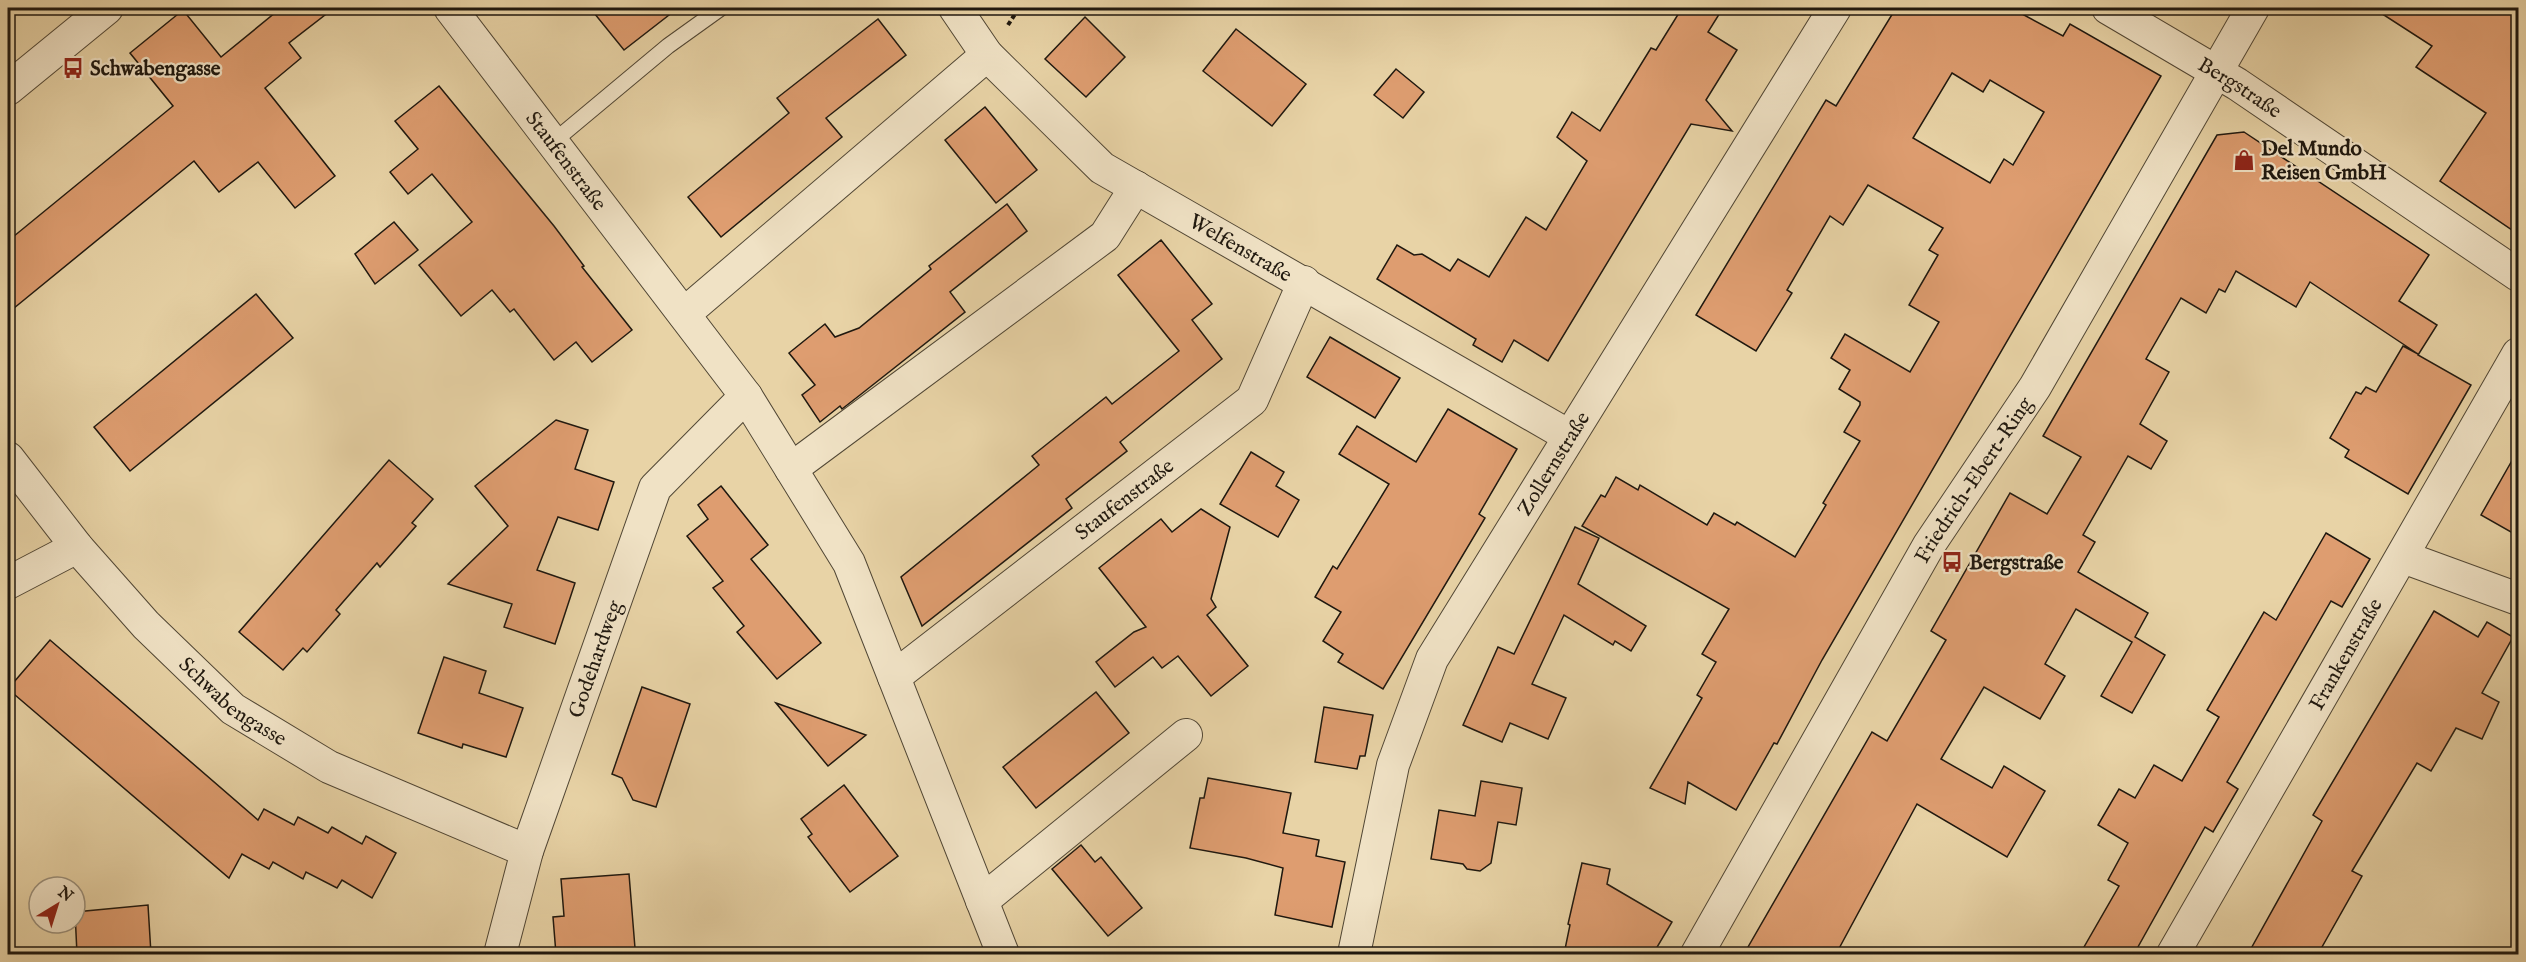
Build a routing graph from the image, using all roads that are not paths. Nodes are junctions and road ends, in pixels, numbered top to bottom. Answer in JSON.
{"nodes":[{"id":1,"x":107,"y":8,"type":"edge"},
{"id":2,"x":450,"y":8,"type":"edge"},
{"id":3,"x":721,"y":8,"type":"edge"},
{"id":4,"x":955,"y":8,"type":"edge"},
{"id":5,"x":1835,"y":8,"type":"edge"},
{"id":6,"x":2108,"y":8,"type":"edge"},
{"id":7,"x":2253,"y":8,"type":"edge"},
{"id":8,"x":987,"y":55,"type":"junction"},
{"id":9,"x":2215,"y":70,"type":"junction"},
{"id":10,"x":8,"y":89,"type":"edge"},
{"id":11,"x":553,"y":142,"type":"junction"},
{"id":12,"x":1136,"y":187,"type":"junction"},
{"id":13,"x":2518,"y":275,"type":"edge"},
{"id":14,"x":1304,"y":282,"type":"junction"},
{"id":15,"x":684,"y":314,"type":"junction"},
{"id":16,"x":2518,"y":354,"type":"edge"},
{"id":17,"x":746,"y":396,"type":"junction"},
{"id":18,"x":1569,"y":436,"type":"junction"},
{"id":19,"x":8,"y":458,"type":"edge"},
{"id":20,"x":791,"y":469,"type":"junction"},
{"id":21,"x":77,"y":547,"type":"junction"},
{"id":22,"x":2403,"y":557,"type":"junction"},
{"id":23,"x":8,"y":584,"type":"edge"},
{"id":24,"x":2518,"y":599,"type":"edge"},
{"id":25,"x":894,"y":677,"type":"junction"},
{"id":26,"x":1186,"y":735,"type":"dead end"},
{"id":27,"x":527,"y":851,"type":"junction"},
{"id":28,"x":982,"y":901,"type":"junction"},
{"id":29,"x":500,"y":954,"type":"edge"},
{"id":30,"x":1003,"y":954,"type":"edge"},
{"id":31,"x":1354,"y":954,"type":"edge"},
{"id":32,"x":1697,"y":954,"type":"edge"},
{"id":33,"x":2173,"y":954,"type":"edge"}],
"edges":[{"from":1,"to":10,"type":"street"},
{"from":2,"to":11,"type":"street","name":"Staufenstraße"},
{"from":3,"to":11,"type":"lane"},
{"from":4,"to":8,"type":"street","name":"Welfenstraße"},
{"from":5,"to":18,"type":"street","name":"Zollernstraße"},
{"from":6,"to":9,"type":"street","name":"Bergstraße"},
{"from":7,"to":9,"type":"street","name":"Friedrich-Ebert-Ring"},
{"from":8,"to":12,"type":"street","name":"Welfenstraße"},
{"from":8,"to":15,"type":"street"},
{"from":9,"to":13,"type":"street","name":"Bergstraße"},
{"from":9,"to":32,"type":"street","name":"Friedrich-Ebert-Ring"},
{"from":11,"to":15,"type":"street","name":"Staufenstraße"},
{"from":12,"to":14,"type":"street","name":"Welfenstraße"},
{"from":12,"to":20,"type":"street"},
{"from":14,"to":18,"type":"street","name":"Welfenstraße"},
{"from":14,"to":25,"type":"street","name":"Staufenstraße"},
{"from":15,"to":17,"type":"street","name":"Staufenstraße"},
{"from":16,"to":22,"type":"street","name":"Frankenstraße"},
{"from":17,"to":20,"type":"street","name":"Staufenstraße"},
{"from":17,"to":27,"type":"street","name":"Godehardweg"},
{"from":18,"to":31,"type":"street","name":"Zollernstraße"},
{"from":19,"to":21,"type":"street","name":"Schwabengasse"},
{"from":20,"to":25,"type":"street","name":"Staufenstraße"},
{"from":21,"to":23,"type":"street"},
{"from":21,"to":27,"type":"street","name":"Schwabengasse"},
{"from":22,"to":24,"type":"street"},
{"from":22,"to":33,"type":"street","name":"Frankenstraße"},
{"from":25,"to":28,"type":"street","name":"Staufenstraße"},
{"from":26,"to":28,"type":"street"},
{"from":27,"to":29,"type":"street","name":"Godehardweg"},
{"from":28,"to":30,"type":"street","name":"Staufenstraße"}]}
